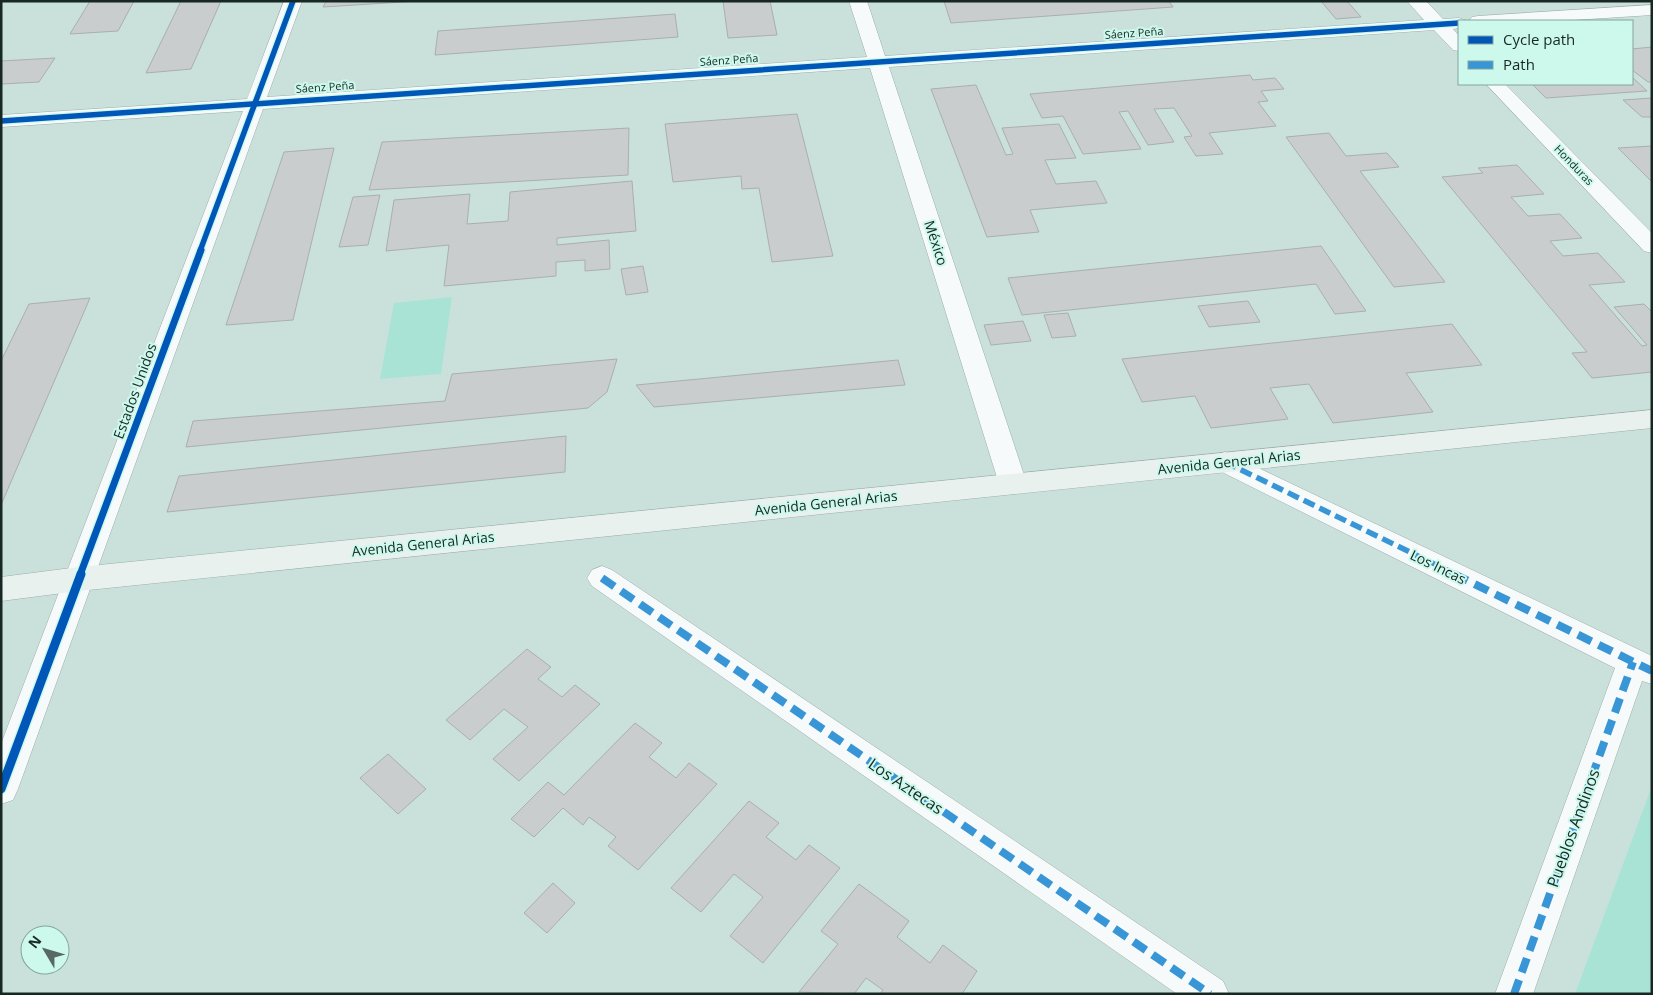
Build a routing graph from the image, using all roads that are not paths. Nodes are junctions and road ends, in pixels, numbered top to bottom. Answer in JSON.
{"nodes":[{"id":1,"x":293,"y":1,"type":"edge"},
{"id":2,"x":858,"y":1,"type":"edge"},
{"id":3,"x":1416,"y":1,"type":"edge"},
{"id":4,"x":1652,"y":10,"type":"edge"},
{"id":5,"x":1494,"y":20,"type":"edge"},
{"id":6,"x":1458,"y":22,"type":"edge"},
{"id":7,"x":1438,"y":24,"type":"junction"},
{"id":8,"x":1458,"y":45,"type":"edge"},
{"id":9,"x":877,"y":62,"type":"junction"},
{"id":10,"x":1497,"y":85,"type":"edge"},
{"id":11,"x":255,"y":104,"type":"junction"},
{"id":12,"x":1,"y":120,"type":"edge"},
{"id":13,"x":1652,"y":246,"type":"edge"},
{"id":14,"x":1652,"y":419,"type":"edge"},
{"id":15,"x":1225,"y":462,"type":"junction"},
{"id":16,"x":1013,"y":484,"type":"junction"},
{"id":17,"x":602,"y":578,"type":"dead end"},
{"id":18,"x":79,"y":579,"type":"junction"},
{"id":19,"x":1,"y":589,"type":"edge"},
{"id":20,"x":1642,"y":667,"type":"edge"},
{"id":21,"x":1,"y":789,"type":"edge"},
{"id":22,"x":1210,"y":994,"type":"edge"},
{"id":23,"x":1514,"y":994,"type":"edge"}],
"edges":[{"from":1,"to":11,"type":"street","name":"Estados Unidos"},
{"from":2,"to":9,"type":"street","name":"México"},
{"from":3,"to":7,"type":"street"},
{"from":4,"to":5,"type":"street"},
{"from":6,"to":7,"type":"street","name":"Sáenz Peña"},
{"from":7,"to":8,"type":"street"},
{"from":7,"to":9,"type":"street","name":"Sáenz Peña"},
{"from":9,"to":11,"type":"street","name":"Sáenz Peña"},
{"from":9,"to":16,"type":"street","name":"México"},
{"from":10,"to":13,"type":"street","name":"Honduras"},
{"from":11,"to":12,"type":"street","name":"Sáenz Peña"},
{"from":11,"to":18,"type":"street","name":"Estados Unidos"},
{"from":14,"to":15,"type":"main road","name":"Avenida General Arias"},
{"from":15,"to":16,"type":"main road","name":"Avenida General Arias"},
{"from":15,"to":20,"type":"street","name":"Los Incas"},
{"from":16,"to":18,"type":"main road","name":"Avenida General Arias"},
{"from":17,"to":22,"type":"street","name":"Los Aztecas"},
{"from":18,"to":19,"type":"main road","name":"Avenida General Arias"},
{"from":18,"to":21,"type":"street","name":"Estados Unidos"},
{"from":20,"to":23,"type":"street","name":"Pueblos Andinos"}]}
